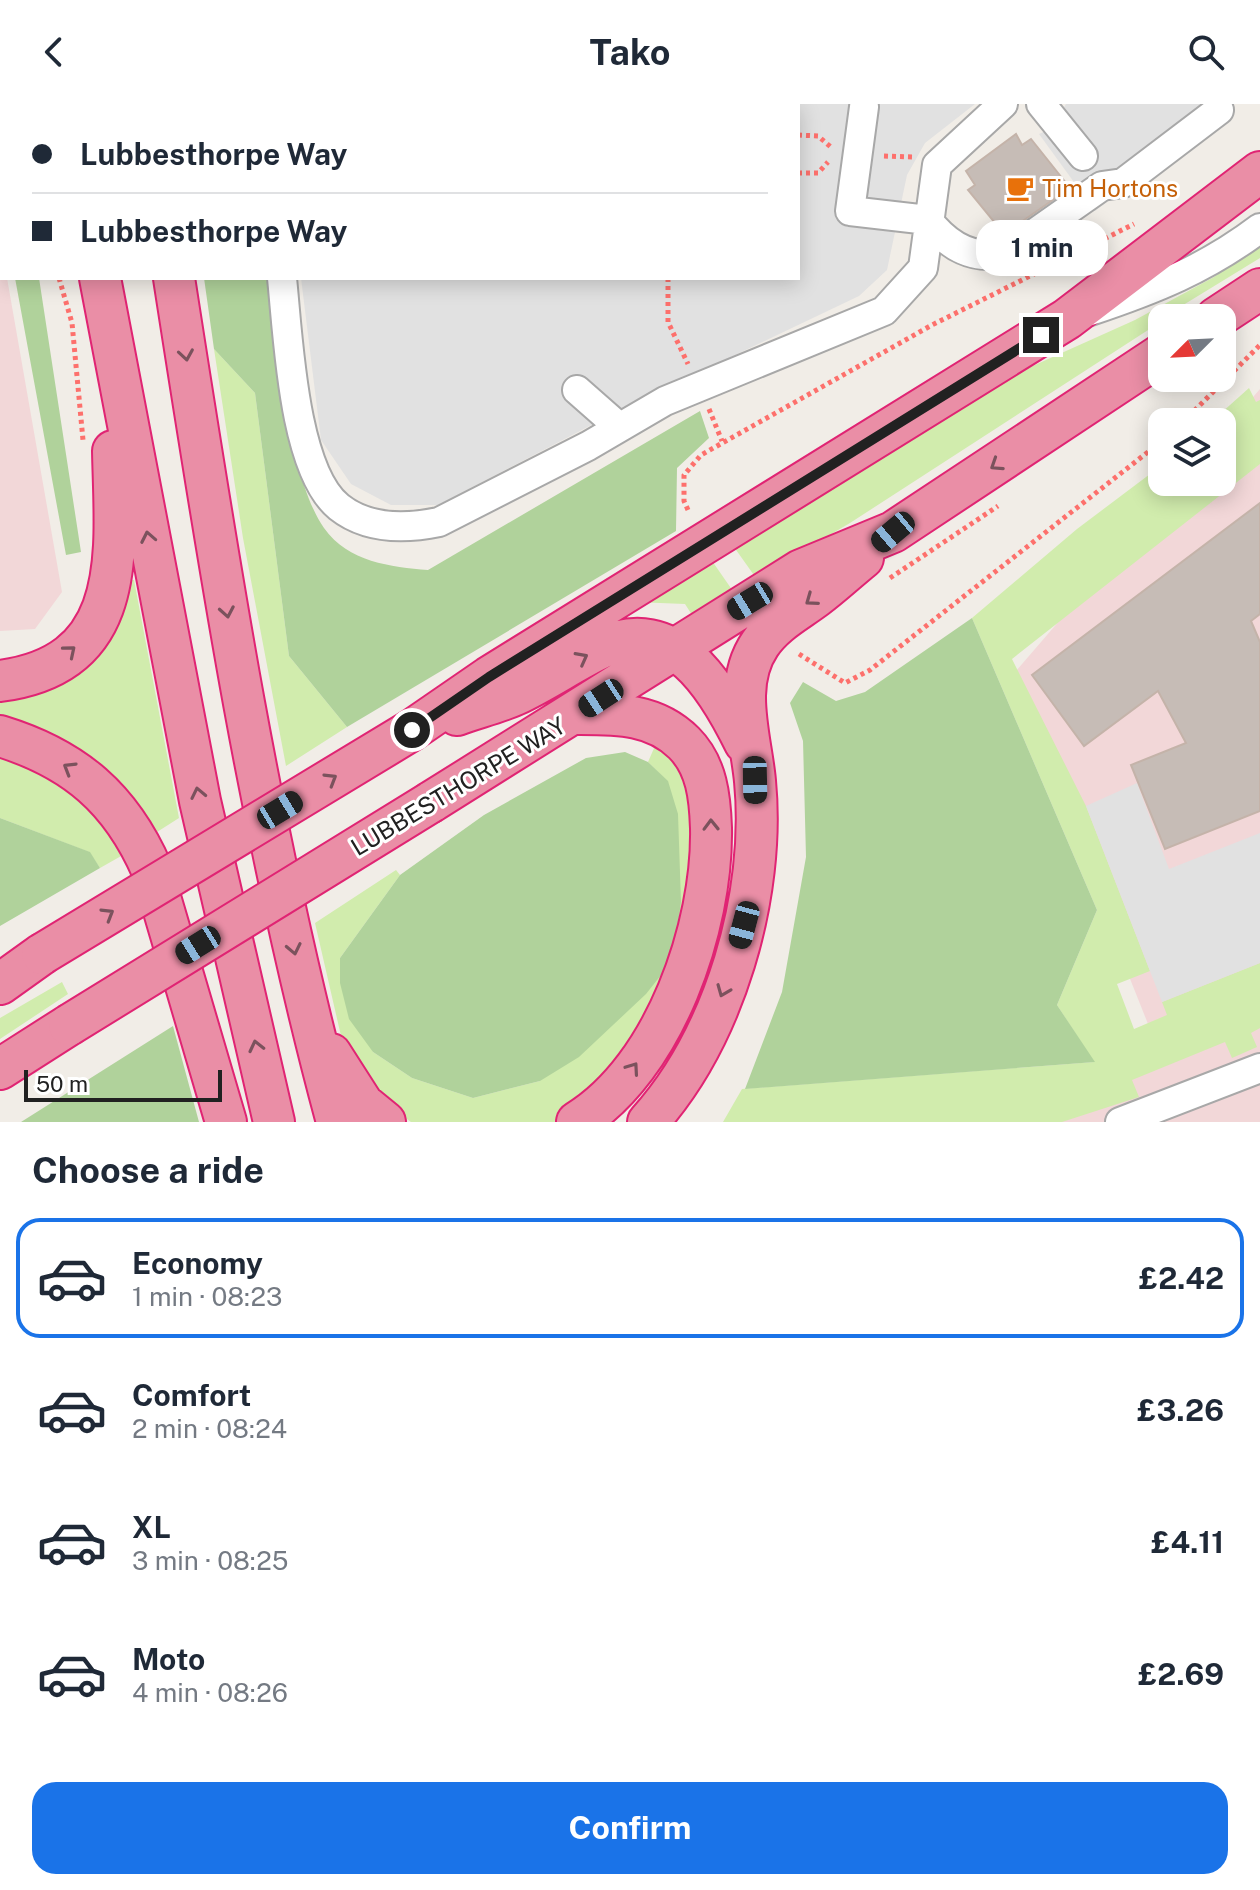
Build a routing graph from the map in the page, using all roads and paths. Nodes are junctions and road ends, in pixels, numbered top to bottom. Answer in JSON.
{"nodes":[{"id":1,"x":1003,"y":104,"type":"edge"},
{"id":2,"x":1041,"y":104,"type":"edge"},
{"id":3,"x":864,"y":107,"type":"dead end"},
{"id":4,"x":1207,"y":107,"type":"edge"},
{"id":5,"x":800,"y":135,"type":"edge"},
{"id":6,"x":1083,"y":156,"type":"dead end"},
{"id":7,"x":1260,"y":172,"type":"edge"},
{"id":8,"x":800,"y":173,"type":"edge"},
{"id":9,"x":928,"y":220,"type":"junction"},
{"id":10,"x":1138,"y":222,"type":"dead end"},
{"id":11,"x":1260,"y":228,"type":"edge"},
{"id":12,"x":60,"y":280,"type":"edge"},
{"id":13,"x":100,"y":280,"type":"edge"},
{"id":14,"x":174,"y":280,"type":"edge"},
{"id":15,"x":282,"y":280,"type":"edge"},
{"id":16,"x":1260,"y":289,"type":"edge"},
{"id":17,"x":1236,"y":305,"type":"edge"},
{"id":18,"x":1067,"y":319,"type":"junction"},
{"id":19,"x":110,"y":335,"type":"junction"},
{"id":20,"x":1260,"y":345,"type":"edge"},
{"id":21,"x":1148,"y":363,"type":"edge"},
{"id":22,"x":577,"y":390,"type":"dead end"},
{"id":23,"x":1197,"y":408,"type":"edge"},
{"id":24,"x":619,"y":427,"type":"junction"},
{"id":25,"x":84,"y":449,"type":"dead end"},
{"id":26,"x":1148,"y":452,"type":"edge"},
{"id":27,"x":688,"y":510,"type":"dead end"},
{"id":28,"x":893,"y":532,"type":"junction"},
{"id":29,"x":676,"y":649,"type":"junction"},
{"id":30,"x":799,"y":654,"type":"dead end"},
{"id":31,"x":0,"y":681,"type":"edge"},
{"id":32,"x":576,"y":714,"type":"junction"},
{"id":33,"x":412,"y":730,"type":"junction"},
{"id":34,"x":0,"y":736,"type":"edge"},
{"id":35,"x":748,"y":750,"type":"junction"},
{"id":36,"x":42,"y":954,"type":"junction"},
{"id":37,"x":0,"y":970,"type":"edge"},
{"id":38,"x":0,"y":984,"type":"edge"},
{"id":39,"x":308,"y":1014,"type":"junction"},
{"id":40,"x":1260,"y":1068,"type":"edge"},
{"id":41,"x":0,"y":1069,"type":"edge"},
{"id":42,"x":1181,"y":1111,"type":"edge"},
{"id":43,"x":226,"y":1122,"type":"edge"},
{"id":44,"x":274,"y":1122,"type":"edge"},
{"id":45,"x":337,"y":1122,"type":"edge"},
{"id":46,"x":385,"y":1122,"type":"edge"},
{"id":47,"x":577,"y":1122,"type":"edge"},
{"id":48,"x":648,"y":1122,"type":"edge"},
{"id":49,"x":1120,"y":1122,"type":"edge"}],
"edges":[{"from":1,"to":9,"type":"street"},
{"from":2,"to":6,"type":"street"},
{"from":3,"to":9,"type":"street"},
{"from":4,"to":9,"type":"street"},
{"from":5,"to":8,"type":"path"},
{"from":7,"to":18,"type":"highway"},
{"from":9,"to":24,"type":"street"},
{"from":10,"to":27,"type":"path"},
{"from":11,"to":18,"type":"street"},
{"from":12,"to":25,"type":"path"},
{"from":13,"to":19,"type":"highway"},
{"from":14,"to":39,"type":"highway","one_way":true},
{"from":15,"to":24,"type":"street"},
{"from":16,"to":17,"type":"highway"},
{"from":18,"to":33,"type":"highway"},
{"from":31,"to":19,"type":"highway","one_way":true},
{"from":44,"to":19,"type":"highway","one_way":true},
{"from":20,"to":23,"type":"path"},
{"from":21,"to":28,"type":"highway","name":"LUBBESTHORPE WAY","one_way":true},
{"from":22,"to":24,"type":"street"},
{"from":26,"to":30,"type":"path"},
{"from":28,"to":29,"type":"highway","name":"LUBBESTHORPE WAY"},
{"from":28,"to":35,"type":"highway","one_way":true},
{"from":29,"to":32,"type":"highway","name":"LUBBESTHORPE WAY"},
{"from":33,"to":29,"type":"highway","one_way":true},
{"from":29,"to":35,"type":"highway"},
{"from":32,"to":41,"type":"highway","name":"LUBBESTHORPE WAY","bridge":true},
{"from":47,"to":32,"type":"highway","one_way":true},
{"from":36,"to":33,"type":"highway","one_way":true,"bridge":true},
{"from":43,"to":34,"type":"highway","one_way":true},
{"from":35,"to":48,"type":"highway","one_way":true},
{"from":36,"to":37,"type":"highway"},
{"from":36,"to":38,"type":"highway"},
{"from":39,"to":45,"type":"highway"},
{"from":39,"to":46,"type":"highway"},
{"from":40,"to":42,"type":"street"},
{"from":42,"to":49,"type":"street"}]}
